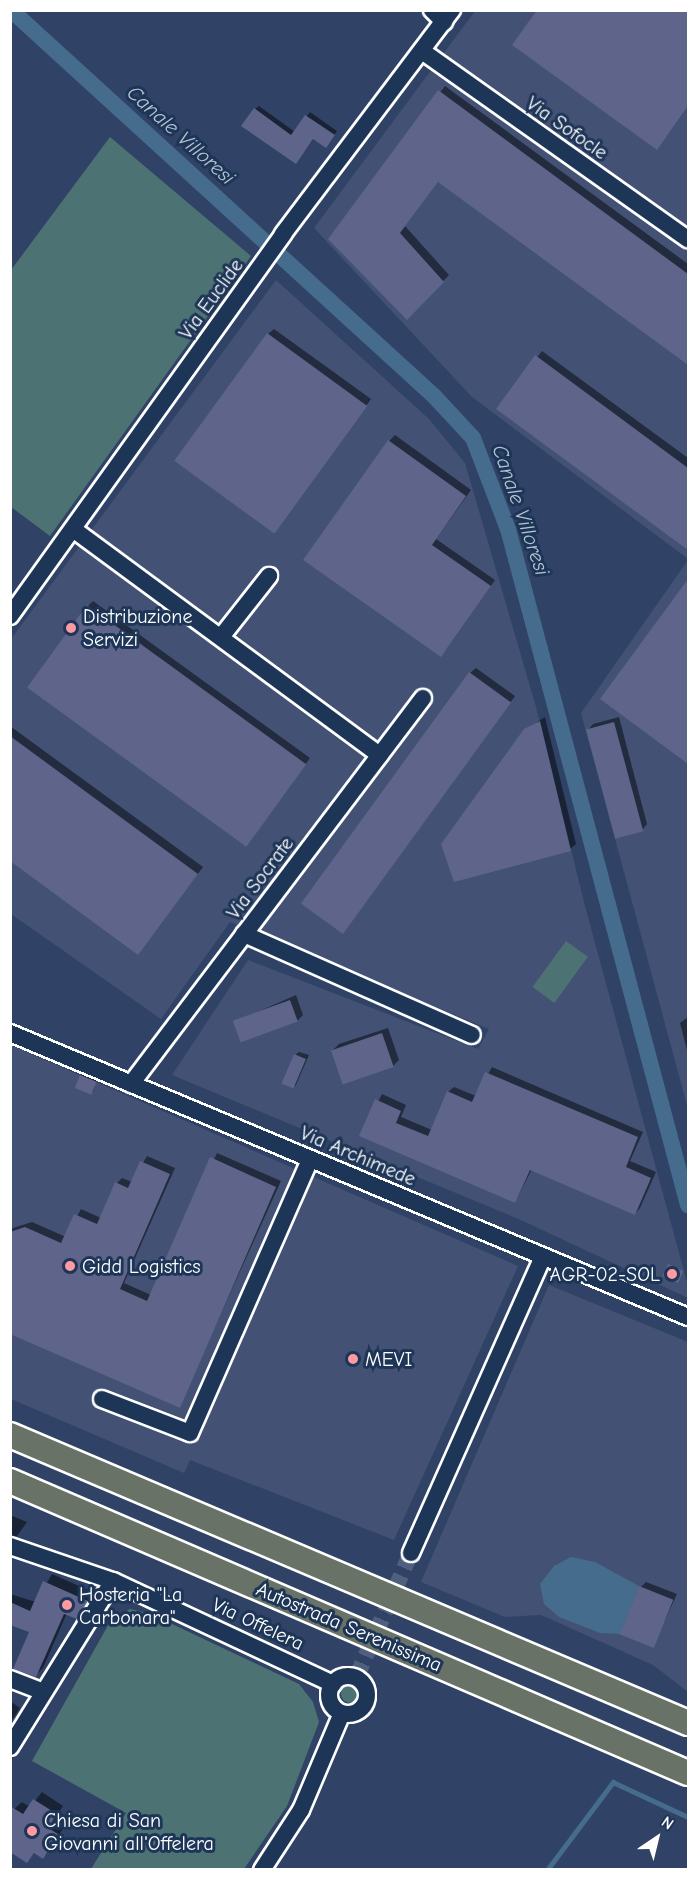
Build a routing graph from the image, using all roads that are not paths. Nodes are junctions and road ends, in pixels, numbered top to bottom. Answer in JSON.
{"nodes":[{"id":1,"x":443,"y":14,"type":"edge"},
{"id":2,"x":422,"y":51,"type":"junction"},
{"id":3,"x":688,"y":238,"type":"edge"},
{"id":4,"x":73,"y":529,"type":"junction"},
{"id":5,"x":269,"y":576,"type":"dead end"},
{"id":6,"x":10,"y":616,"type":"edge"},
{"id":7,"x":221,"y":638,"type":"junction"},
{"id":8,"x":423,"y":698,"type":"dead end"},
{"id":9,"x":380,"y":755,"type":"junction"},
{"id":10,"x":244,"y":934,"type":"junction"},
{"id":11,"x":10,"y":1033,"type":"edge"},
{"id":12,"x":472,"y":1035,"type":"dead end"},
{"id":13,"x":131,"y":1084,"type":"junction"},
{"id":14,"x":310,"y":1159,"type":"junction"},
{"id":15,"x":543,"y":1257,"type":"junction"},
{"id":16,"x":688,"y":1317,"type":"edge"},
{"id":17,"x":102,"y":1399,"type":"dead end"},
{"id":18,"x":10,"y":1435,"type":"edge"},
{"id":19,"x":10,"y":1481,"type":"edge"},
{"id":20,"x":10,"y":1546,"type":"edge"},
{"id":21,"x":411,"y":1553,"type":"tunnel mouth"},
{"id":22,"x":113,"y":1581,"type":"junction"},
{"id":23,"x":10,"y":1679,"type":"edge"},
{"id":24,"x":333,"y":1684,"type":"junction"},
{"id":25,"x":42,"y":1691,"type":"junction"},
{"id":26,"x":342,"y":1713,"type":"junction"},
{"id":27,"x":688,"y":1723,"type":"edge"},
{"id":28,"x":10,"y":1747,"type":"edge"},
{"id":29,"x":688,"y":1773,"type":"edge"},
{"id":30,"x":262,"y":1869,"type":"edge"}],
"edges":[{"from":1,"to":2,"type":"street","name":"Via Euclide"},
{"from":2,"to":3,"type":"street","name":"Via Sofocle"},
{"from":2,"to":4,"type":"street","name":"Via Euclide"},
{"from":4,"to":6,"type":"street","name":"Via Euclide"},
{"from":4,"to":7,"type":"street"},
{"from":5,"to":7,"type":"street"},
{"from":7,"to":9,"type":"street"},
{"from":8,"to":9,"type":"street","name":"Via Socrate"},
{"from":9,"to":10,"type":"street","name":"Via Socrate"},
{"from":10,"to":12,"type":"street"},
{"from":10,"to":13,"type":"street","name":"Via Socrate"},
{"from":11,"to":13,"type":"street","name":"Via Archimede"},
{"from":13,"to":14,"type":"street","name":"Via Archimede"},
{"from":14,"to":15,"type":"street","name":"Via Archimede"},
{"from":14,"to":17,"type":"street"},
{"from":15,"to":16,"type":"street","name":"Via Archimede"},
{"from":15,"to":21,"type":"street"},
{"from":18,"to":27,"type":"highway"},
{"from":19,"to":29,"type":"highway","name":"Autostrada Serenissima"},
{"from":20,"to":22,"type":"street","name":"Via Offelera"},
{"from":22,"to":24,"type":"street","name":"Via Offelera"},
{"from":22,"to":25,"type":"street"},
{"from":23,"to":25,"type":"street"},
{"from":24,"to":26,"type":"street"},
{"from":24,"to":26,"type":"street","name":"Via Offelera"},
{"from":25,"to":28,"type":"street"},
{"from":26,"to":30,"type":"street"}]}
